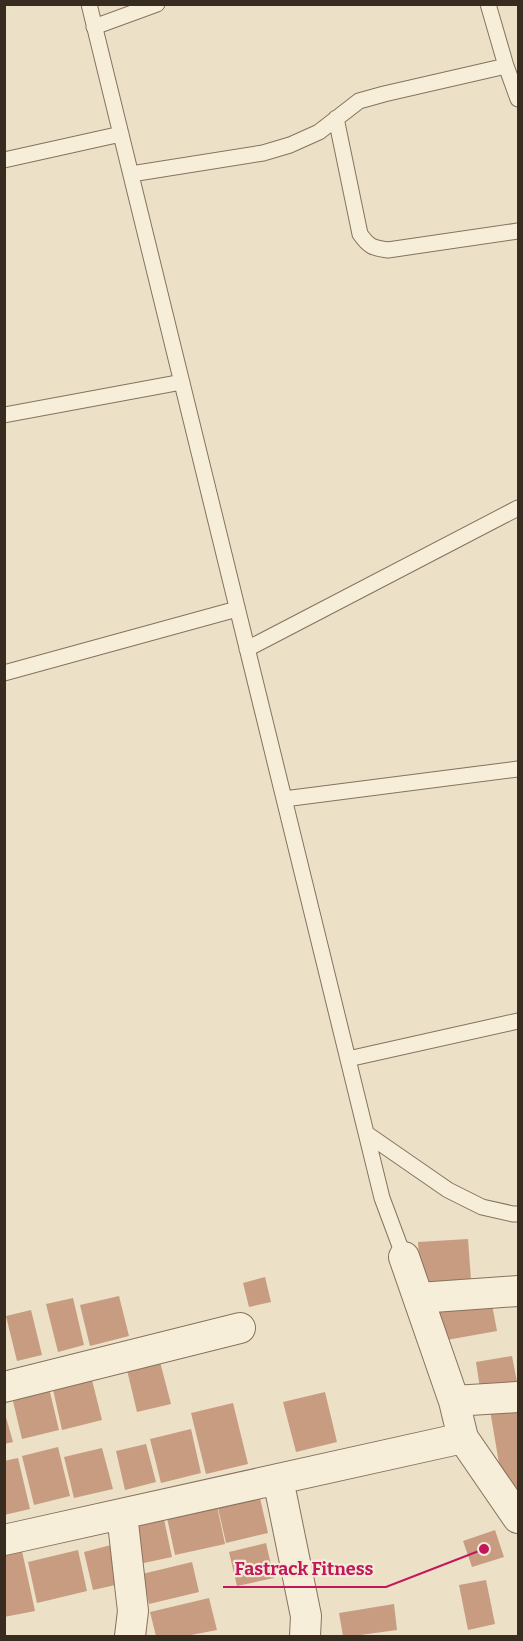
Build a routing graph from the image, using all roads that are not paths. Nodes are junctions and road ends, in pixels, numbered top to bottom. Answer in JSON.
{"nodes":[{"id":1,"x":89,"y":4,"type":"edge"},
{"id":2,"x":158,"y":4,"type":"edge"},
{"id":3,"x":488,"y":4,"type":"edge"},
{"id":4,"x":94,"y":27,"type":"junction"},
{"id":5,"x":506,"y":66,"type":"junction"},
{"id":6,"x":519,"y":99,"type":"edge"},
{"id":7,"x":336,"y":118,"type":"junction"},
{"id":8,"x":121,"y":134,"type":"junction"},
{"id":9,"x":4,"y":159,"type":"edge"},
{"id":10,"x":131,"y":174,"type":"junction"},
{"id":11,"x":519,"y":231,"type":"edge"},
{"id":12,"x":182,"y":382,"type":"junction"},
{"id":13,"x":4,"y":415,"type":"edge"},
{"id":14,"x":519,"y":508,"type":"edge"},
{"id":15,"x":237,"y":609,"type":"junction"},
{"id":16,"x":248,"y":649,"type":"junction"},
{"id":17,"x":4,"y":673,"type":"edge"},
{"id":18,"x":519,"y":769,"type":"edge"},
{"id":19,"x":284,"y":799,"type":"junction"},
{"id":20,"x":519,"y":1021,"type":"edge"},
{"id":21,"x":348,"y":1059,"type":"junction"},
{"id":22,"x":367,"y":1134,"type":"junction"},
{"id":23,"x":519,"y":1214,"type":"edge"},
{"id":24,"x":404,"y":1257,"type":"joint"},
{"id":25,"x":519,"y":1291,"type":"edge"},
{"id":26,"x":419,"y":1298,"type":"junction"},
{"id":27,"x":240,"y":1328,"type":"dead end"},
{"id":28,"x":4,"y":1387,"type":"edge"},
{"id":29,"x":519,"y":1397,"type":"edge"},
{"id":30,"x":454,"y":1401,"type":"junction"},
{"id":31,"x":463,"y":1438,"type":"junction"},
{"id":32,"x":278,"y":1479,"type":"junction"},
{"id":33,"x":122,"y":1514,"type":"junction"},
{"id":34,"x":519,"y":1518,"type":"edge"},
{"id":35,"x":4,"y":1540,"type":"edge"},
{"id":36,"x":130,"y":1636,"type":"edge"},
{"id":37,"x":305,"y":1636,"type":"edge"}],
"edges":[{"from":1,"to":4,"type":"lane"},
{"from":2,"to":4,"type":"lane"},
{"from":3,"to":5,"type":"lane"},
{"from":4,"to":8,"type":"lane"},
{"from":5,"to":6,"type":"lane"},
{"from":5,"to":7,"type":"lane"},
{"from":7,"to":10,"type":"lane"},
{"from":7,"to":11,"type":"lane"},
{"from":8,"to":9,"type":"lane"},
{"from":8,"to":10,"type":"lane"},
{"from":10,"to":12,"type":"lane"},
{"from":12,"to":13,"type":"lane"},
{"from":12,"to":15,"type":"lane"},
{"from":14,"to":16,"type":"lane"},
{"from":15,"to":16,"type":"lane"},
{"from":15,"to":17,"type":"lane"},
{"from":16,"to":19,"type":"lane"},
{"from":18,"to":19,"type":"lane"},
{"from":19,"to":21,"type":"lane"},
{"from":20,"to":21,"type":"lane"},
{"from":21,"to":22,"type":"lane"},
{"from":22,"to":23,"type":"lane"},
{"from":22,"to":24,"type":"lane"},
{"from":24,"to":26,"type":"street"},
{"from":25,"to":26,"type":"street"},
{"from":26,"to":30,"type":"street"},
{"from":27,"to":28,"type":"street"},
{"from":29,"to":30,"type":"street"},
{"from":30,"to":31,"type":"street"},
{"from":31,"to":32,"type":"street"},
{"from":31,"to":34,"type":"street"},
{"from":32,"to":33,"type":"street"},
{"from":32,"to":37,"type":"street"},
{"from":33,"to":35,"type":"street"},
{"from":33,"to":36,"type":"street"}]}
